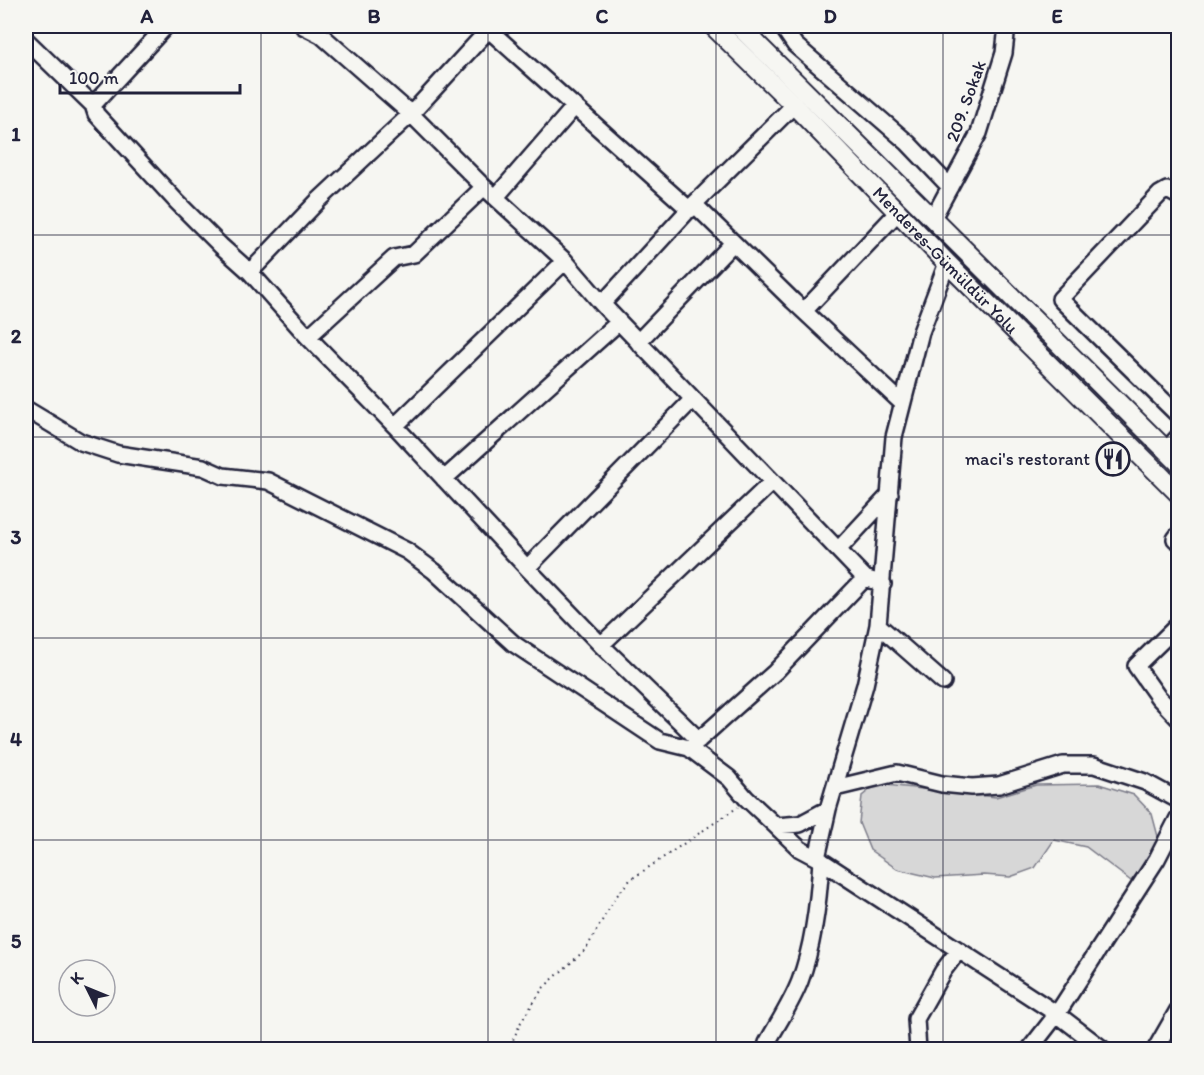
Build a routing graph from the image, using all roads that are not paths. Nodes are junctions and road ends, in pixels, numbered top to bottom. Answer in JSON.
{"nodes":[{"id":1,"x":166,"y":26,"type":"edge"},
{"id":2,"x":303,"y":26,"type":"edge"},
{"id":3,"x":713,"y":26,"type":"edge"},
{"id":4,"x":739,"y":26,"type":"edge"},
{"id":5,"x":782,"y":26,"type":"edge"},
{"id":6,"x":1007,"y":26,"type":"edge"},
{"id":7,"x":490,"y":28,"type":"edge"},
{"id":8,"x":26,"y":39,"type":"edge"},
{"id":9,"x":93,"y":105,"type":"junction"},
{"id":10,"x":794,"y":105,"type":"junction"},
{"id":11,"x":574,"y":106,"type":"junction"},
{"id":12,"x":411,"y":114,"type":"junction"},
{"id":13,"x":950,"y":187,"type":"junction"},
{"id":14,"x":490,"y":192,"type":"junction"},
{"id":15,"x":1179,"y":196,"type":"edge"},
{"id":16,"x":692,"y":207,"type":"junction"},
{"id":17,"x":898,"y":212,"type":"junction"},
{"id":18,"x":933,"y":218,"type":"junction"},
{"id":19,"x":732,"y":243,"type":"junction"},
{"id":20,"x":565,"y":261,"type":"junction"},
{"id":21,"x":947,"y":263,"type":"junction"},
{"id":22,"x":250,"y":272,"type":"junction"},
{"id":23,"x":602,"y":303,"type":"junction"},
{"id":24,"x":804,"y":311,"type":"junction"},
{"id":25,"x":619,"y":322,"type":"junction"},
{"id":26,"x":308,"y":337,"type":"junction"},
{"id":27,"x":638,"y":342,"type":"junction"},
{"id":28,"x":693,"y":399,"type":"junction"},
{"id":29,"x":902,"y":403,"type":"junction"},
{"id":30,"x":26,"y":409,"type":"edge"},
{"id":31,"x":1179,"y":415,"type":"edge"},
{"id":32,"x":395,"y":426,"type":"junction"},
{"id":33,"x":1174,"y":450,"type":"edge"},
{"id":34,"x":444,"y":479,"type":"junction"},
{"id":35,"x":772,"y":482,"type":"junction"},
{"id":36,"x":1179,"y":493,"type":"edge"},
{"id":37,"x":890,"y":494,"type":"junction"},
{"id":38,"x":1179,"y":535,"type":"edge"},
{"id":39,"x":1179,"y":542,"type":"edge"},
{"id":40,"x":838,"y":550,"type":"junction"},
{"id":41,"x":526,"y":568,"type":"junction"},
{"id":42,"x":865,"y":578,"type":"junction"},
{"id":43,"x":883,"y":584,"type":"junction"},
{"id":44,"x":879,"y":625,"type":"junction"},
{"id":45,"x":1179,"y":625,"type":"edge"},
{"id":46,"x":601,"y":645,"type":"junction"},
{"id":47,"x":943,"y":682,"type":"dead end"},
{"id":48,"x":1179,"y":718,"type":"edge"},
{"id":49,"x":694,"y":744,"type":"junction"},
{"id":50,"x":835,"y":788,"type":"junction"},
{"id":51,"x":1179,"y":800,"type":"edge"},
{"id":52,"x":828,"y":809,"type":"junction"},
{"id":53,"x":1179,"y":819,"type":"edge"},
{"id":54,"x":776,"y":826,"type":"junction"},
{"id":55,"x":819,"y":859,"type":"junction"},
{"id":56,"x":959,"y":950,"type":"junction"},
{"id":57,"x":1179,"y":1010,"type":"edge"},
{"id":58,"x":1057,"y":1014,"type":"junction"},
{"id":59,"x":765,"y":1050,"type":"edge"},
{"id":60,"x":918,"y":1050,"type":"edge"},
{"id":61,"x":1029,"y":1050,"type":"edge"},
{"id":62,"x":1104,"y":1050,"type":"edge"},
{"id":63,"x":1155,"y":1050,"type":"edge"}],
"edges":[{"from":1,"to":9,"type":"street"},
{"from":2,"to":12,"type":"street"},
{"from":3,"to":10,"type":"main road","name":"Menderes-Gümüldür Yolu"},
{"from":4,"to":18,"type":"main road","name":"Menderes-Gümüldür Yolu"},
{"from":5,"to":13,"type":"street"},
{"from":6,"to":13,"type":"street","name":"209. Sokak"},
{"from":7,"to":11,"type":"street"},
{"from":7,"to":12,"type":"street"},
{"from":8,"to":9,"type":"street"},
{"from":9,"to":22,"type":"street"},
{"from":10,"to":16,"type":"street"},
{"from":10,"to":17,"type":"main road","name":"Menderes-Gümüldür Yolu"},
{"from":11,"to":14,"type":"street"},
{"from":11,"to":16,"type":"street"},
{"from":12,"to":14,"type":"street"},
{"from":12,"to":22,"type":"street"},
{"from":13,"to":18,"type":"street","name":"209. Sokak"},
{"from":14,"to":20,"type":"street"},
{"from":14,"to":26,"type":"street"},
{"from":15,"to":31,"type":"street"},
{"from":16,"to":19,"type":"street"},
{"from":16,"to":23,"type":"street"},
{"from":17,"to":21,"type":"main road","name":"Menderes-Gümüldür Yolu"},
{"from":17,"to":24,"type":"street"},
{"from":18,"to":33,"type":"main road","name":"Menderes-Gümüldür Yolu"},
{"from":19,"to":24,"type":"street"},
{"from":19,"to":27,"type":"street"},
{"from":20,"to":23,"type":"street"},
{"from":20,"to":32,"type":"street"},
{"from":21,"to":29,"type":"street"},
{"from":21,"to":36,"type":"main road","name":"Menderes-Gümüldür Yolu"},
{"from":22,"to":26,"type":"street"},
{"from":23,"to":25,"type":"street"},
{"from":24,"to":29,"type":"street"},
{"from":25,"to":27,"type":"street"},
{"from":25,"to":34,"type":"street"},
{"from":26,"to":32,"type":"street"},
{"from":27,"to":28,"type":"street"},
{"from":28,"to":35,"type":"street"},
{"from":28,"to":41,"type":"street"},
{"from":29,"to":37,"type":"street"},
{"from":30,"to":49,"type":"street"},
{"from":32,"to":34,"type":"street"},
{"from":34,"to":41,"type":"street"},
{"from":35,"to":40,"type":"street"},
{"from":35,"to":46,"type":"street"},
{"from":37,"to":40,"type":"street"},
{"from":37,"to":43,"type":"street"},
{"from":38,"to":39,"type":"street"},
{"from":40,"to":42,"type":"street"},
{"from":41,"to":46,"type":"street"},
{"from":42,"to":43,"type":"street"},
{"from":42,"to":49,"type":"street"},
{"from":43,"to":44,"type":"street"},
{"from":44,"to":47,"type":"street"},
{"from":44,"to":50,"type":"street"},
{"from":45,"to":48,"type":"street"},
{"from":46,"to":49,"type":"street"},
{"from":49,"to":54,"type":"street"},
{"from":50,"to":51,"type":"street"},
{"from":50,"to":52,"type":"street"},
{"from":52,"to":54,"type":"street"},
{"from":52,"to":55,"type":"street"},
{"from":53,"to":58,"type":"street"},
{"from":54,"to":55,"type":"street"},
{"from":55,"to":56,"type":"street"},
{"from":55,"to":59,"type":"street"},
{"from":56,"to":58,"type":"street"},
{"from":56,"to":60,"type":"street"},
{"from":57,"to":63,"type":"street"},
{"from":58,"to":61,"type":"street"},
{"from":58,"to":62,"type":"street"}]}
